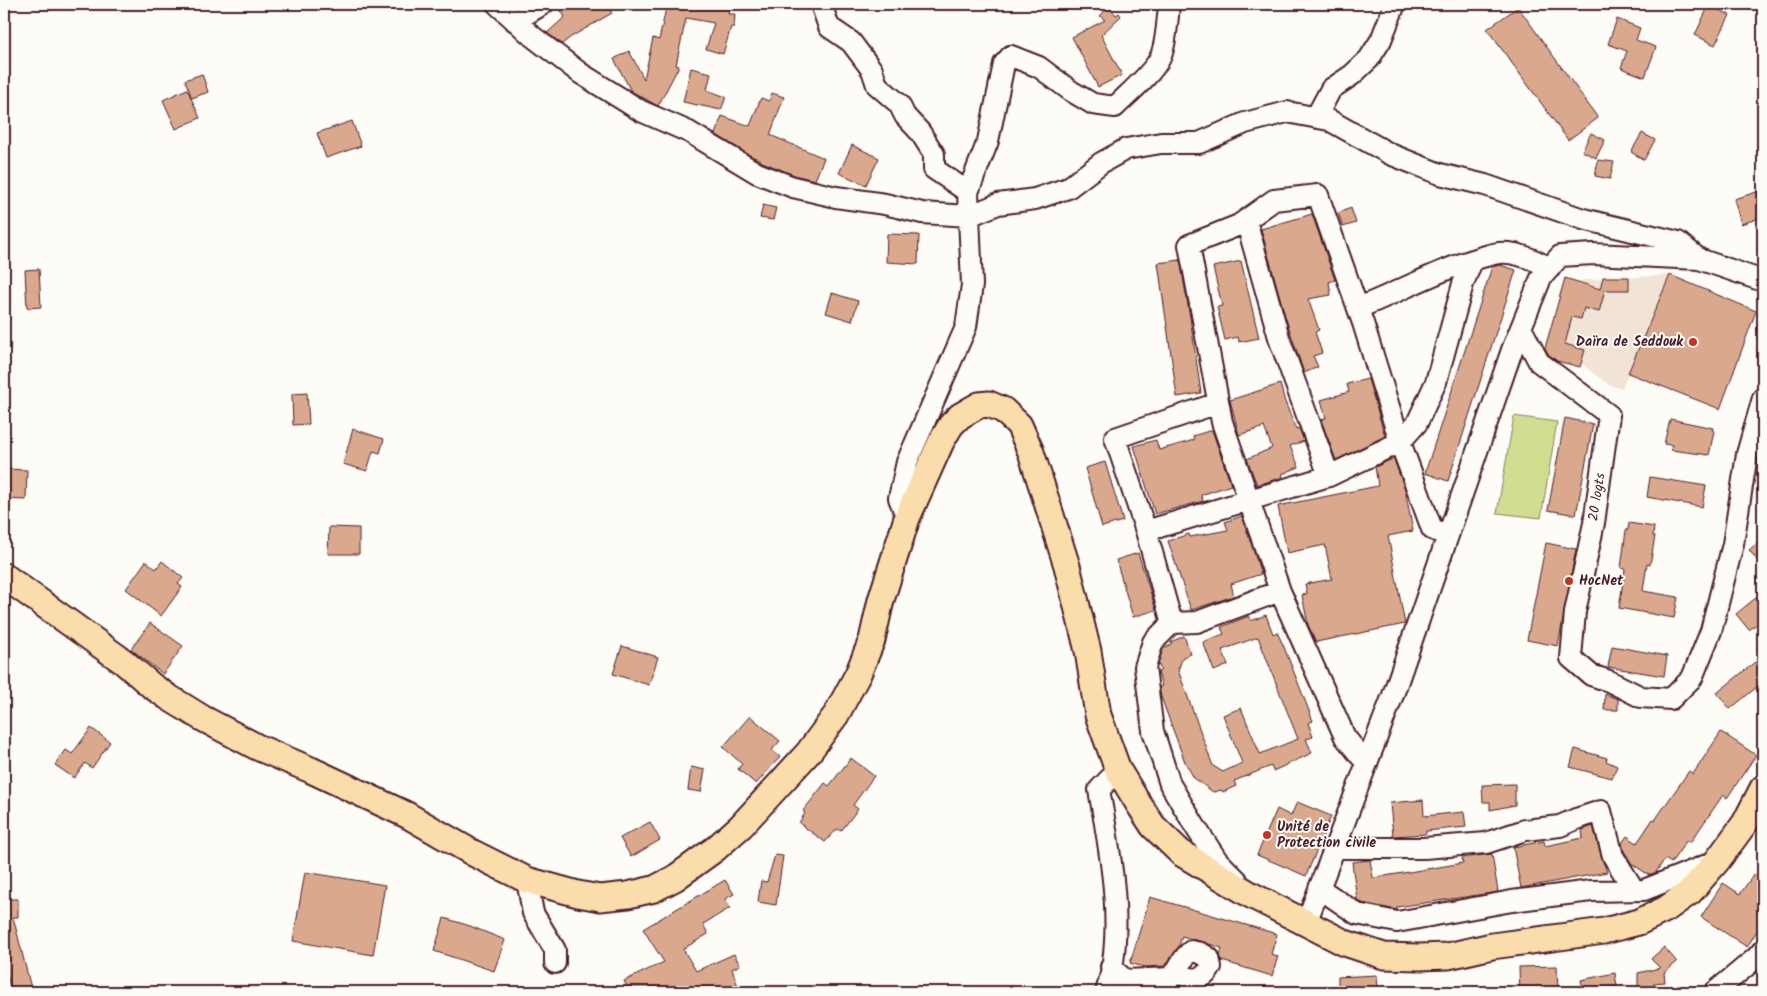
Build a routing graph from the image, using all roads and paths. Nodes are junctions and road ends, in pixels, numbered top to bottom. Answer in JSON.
{"nodes":[{"id":1,"x":498,"y":4,"type":"edge"},
{"id":2,"x":543,"y":4,"type":"edge"},
{"id":3,"x":821,"y":4,"type":"edge"},
{"id":4,"x":1169,"y":4,"type":"edge"},
{"id":5,"x":1395,"y":4,"type":"edge"},
{"id":6,"x":515,"y":21,"type":"junction"},
{"id":7,"x":1316,"y":117,"type":"junction"},
{"id":8,"x":968,"y":192,"type":"junction"},
{"id":9,"x":969,"y":216,"type":"junction"},
{"id":10,"x":1246,"y":220,"type":"junction"},
{"id":11,"x":1700,"y":259,"type":"junction"},
{"id":12,"x":1472,"y":260,"type":"junction"},
{"id":13,"x":1550,"y":268,"type":"junction"},
{"id":14,"x":1763,"y":281,"type":"edge"},
{"id":15,"x":1358,"y":308,"type":"junction"},
{"id":16,"x":1521,"y":328,"type":"junction"},
{"id":17,"x":1763,"y":398,"type":"edge"},
{"id":18,"x":1218,"y":403,"type":"junction"},
{"id":19,"x":1400,"y":442,"type":"junction"},
{"id":20,"x":1328,"y":476,"type":"junction"},
{"id":21,"x":1250,"y":500,"type":"junction"},
{"id":22,"x":908,"y":518,"type":"junction"},
{"id":23,"x":1146,"y":531,"type":"junction"},
{"id":24,"x":1448,"y":536,"type":"junction"},
{"id":25,"x":4,"y":576,"type":"edge"},
{"id":26,"x":1280,"y":591,"type":"junction"},
{"id":27,"x":1172,"y":623,"type":"junction"},
{"id":28,"x":1367,"y":764,"type":"junction"},
{"id":29,"x":1118,"y":770,"type":"junction"},
{"id":30,"x":1763,"y":788,"type":"edge"},
{"id":31,"x":1335,"y":848,"type":"junction"},
{"id":32,"x":1717,"y":861,"type":"junction"},
{"id":33,"x":527,"y":880,"type":"junction"},
{"id":34,"x":1319,"y":888,"type":"junction"},
{"id":35,"x":1634,"y":890,"type":"junction"},
{"id":36,"x":1251,"y":895,"type":"junction"},
{"id":37,"x":1306,"y":923,"type":"junction"},
{"id":38,"x":1763,"y":950,"type":"edge"},
{"id":39,"x":555,"y":963,"type":"dead end"},
{"id":40,"x":1111,"y":967,"type":"junction"},
{"id":41,"x":1176,"y":972,"type":"dead end"},
{"id":42,"x":1106,"y":992,"type":"edge"},
{"id":43,"x":1715,"y":992,"type":"edge"}],
"edges":[{"from":1,"to":6,"type":"street"},
{"from":2,"to":6,"type":"street"},
{"from":3,"to":8,"type":"street"},
{"from":4,"to":8,"type":"street"},
{"from":5,"to":7,"type":"street"},
{"from":6,"to":9,"type":"street"},
{"from":7,"to":9,"type":"street"},
{"from":7,"to":11,"type":"street"},
{"from":8,"to":9,"type":"street"},
{"from":9,"to":22,"type":"street"},
{"from":10,"to":15,"type":"street"},
{"from":10,"to":18,"type":"street"},
{"from":10,"to":20,"type":"street"},
{"from":11,"to":13,"type":"street"},
{"from":11,"to":14,"type":"street"},
{"from":12,"to":13,"type":"street"},
{"from":12,"to":15,"type":"street"},
{"from":12,"to":19,"type":"street"},
{"from":13,"to":16,"type":"street"},
{"from":15,"to":19,"type":"street"},
{"from":16,"to":17,"type":"street","name":"20 logts"},
{"from":16,"to":24,"type":"street"},
{"from":18,"to":21,"type":"street"},
{"from":18,"to":23,"type":"street"},
{"from":19,"to":20,"type":"street"},
{"from":19,"to":24,"type":"street"},
{"from":20,"to":21,"type":"street"},
{"from":21,"to":23,"type":"street"},
{"from":21,"to":26,"type":"street"},
{"from":22,"to":29,"type":"main road"},
{"from":22,"to":33,"type":"main road"},
{"from":23,"to":27,"type":"street"},
{"from":24,"to":28,"type":"street"},
{"from":25,"to":33,"type":"main road"},
{"from":26,"to":27,"type":"street"},
{"from":26,"to":28,"type":"street"},
{"from":27,"to":36,"type":"street"},
{"from":28,"to":31,"type":"street"},
{"from":29,"to":36,"type":"main road"},
{"from":29,"to":40,"type":"street"},
{"from":30,"to":32,"type":"main road"},
{"from":31,"to":34,"type":"street"},
{"from":31,"to":35,"type":"street"},
{"from":32,"to":35,"type":"street"},
{"from":32,"to":37,"type":"main road"},
{"from":33,"to":39,"type":"street"},
{"from":34,"to":35,"type":"street"},
{"from":34,"to":37,"type":"street"},
{"from":36,"to":37,"type":"main road"},
{"from":38,"to":43,"type":"street"},
{"from":40,"to":41,"type":"street"},
{"from":40,"to":42,"type":"street"}]}
